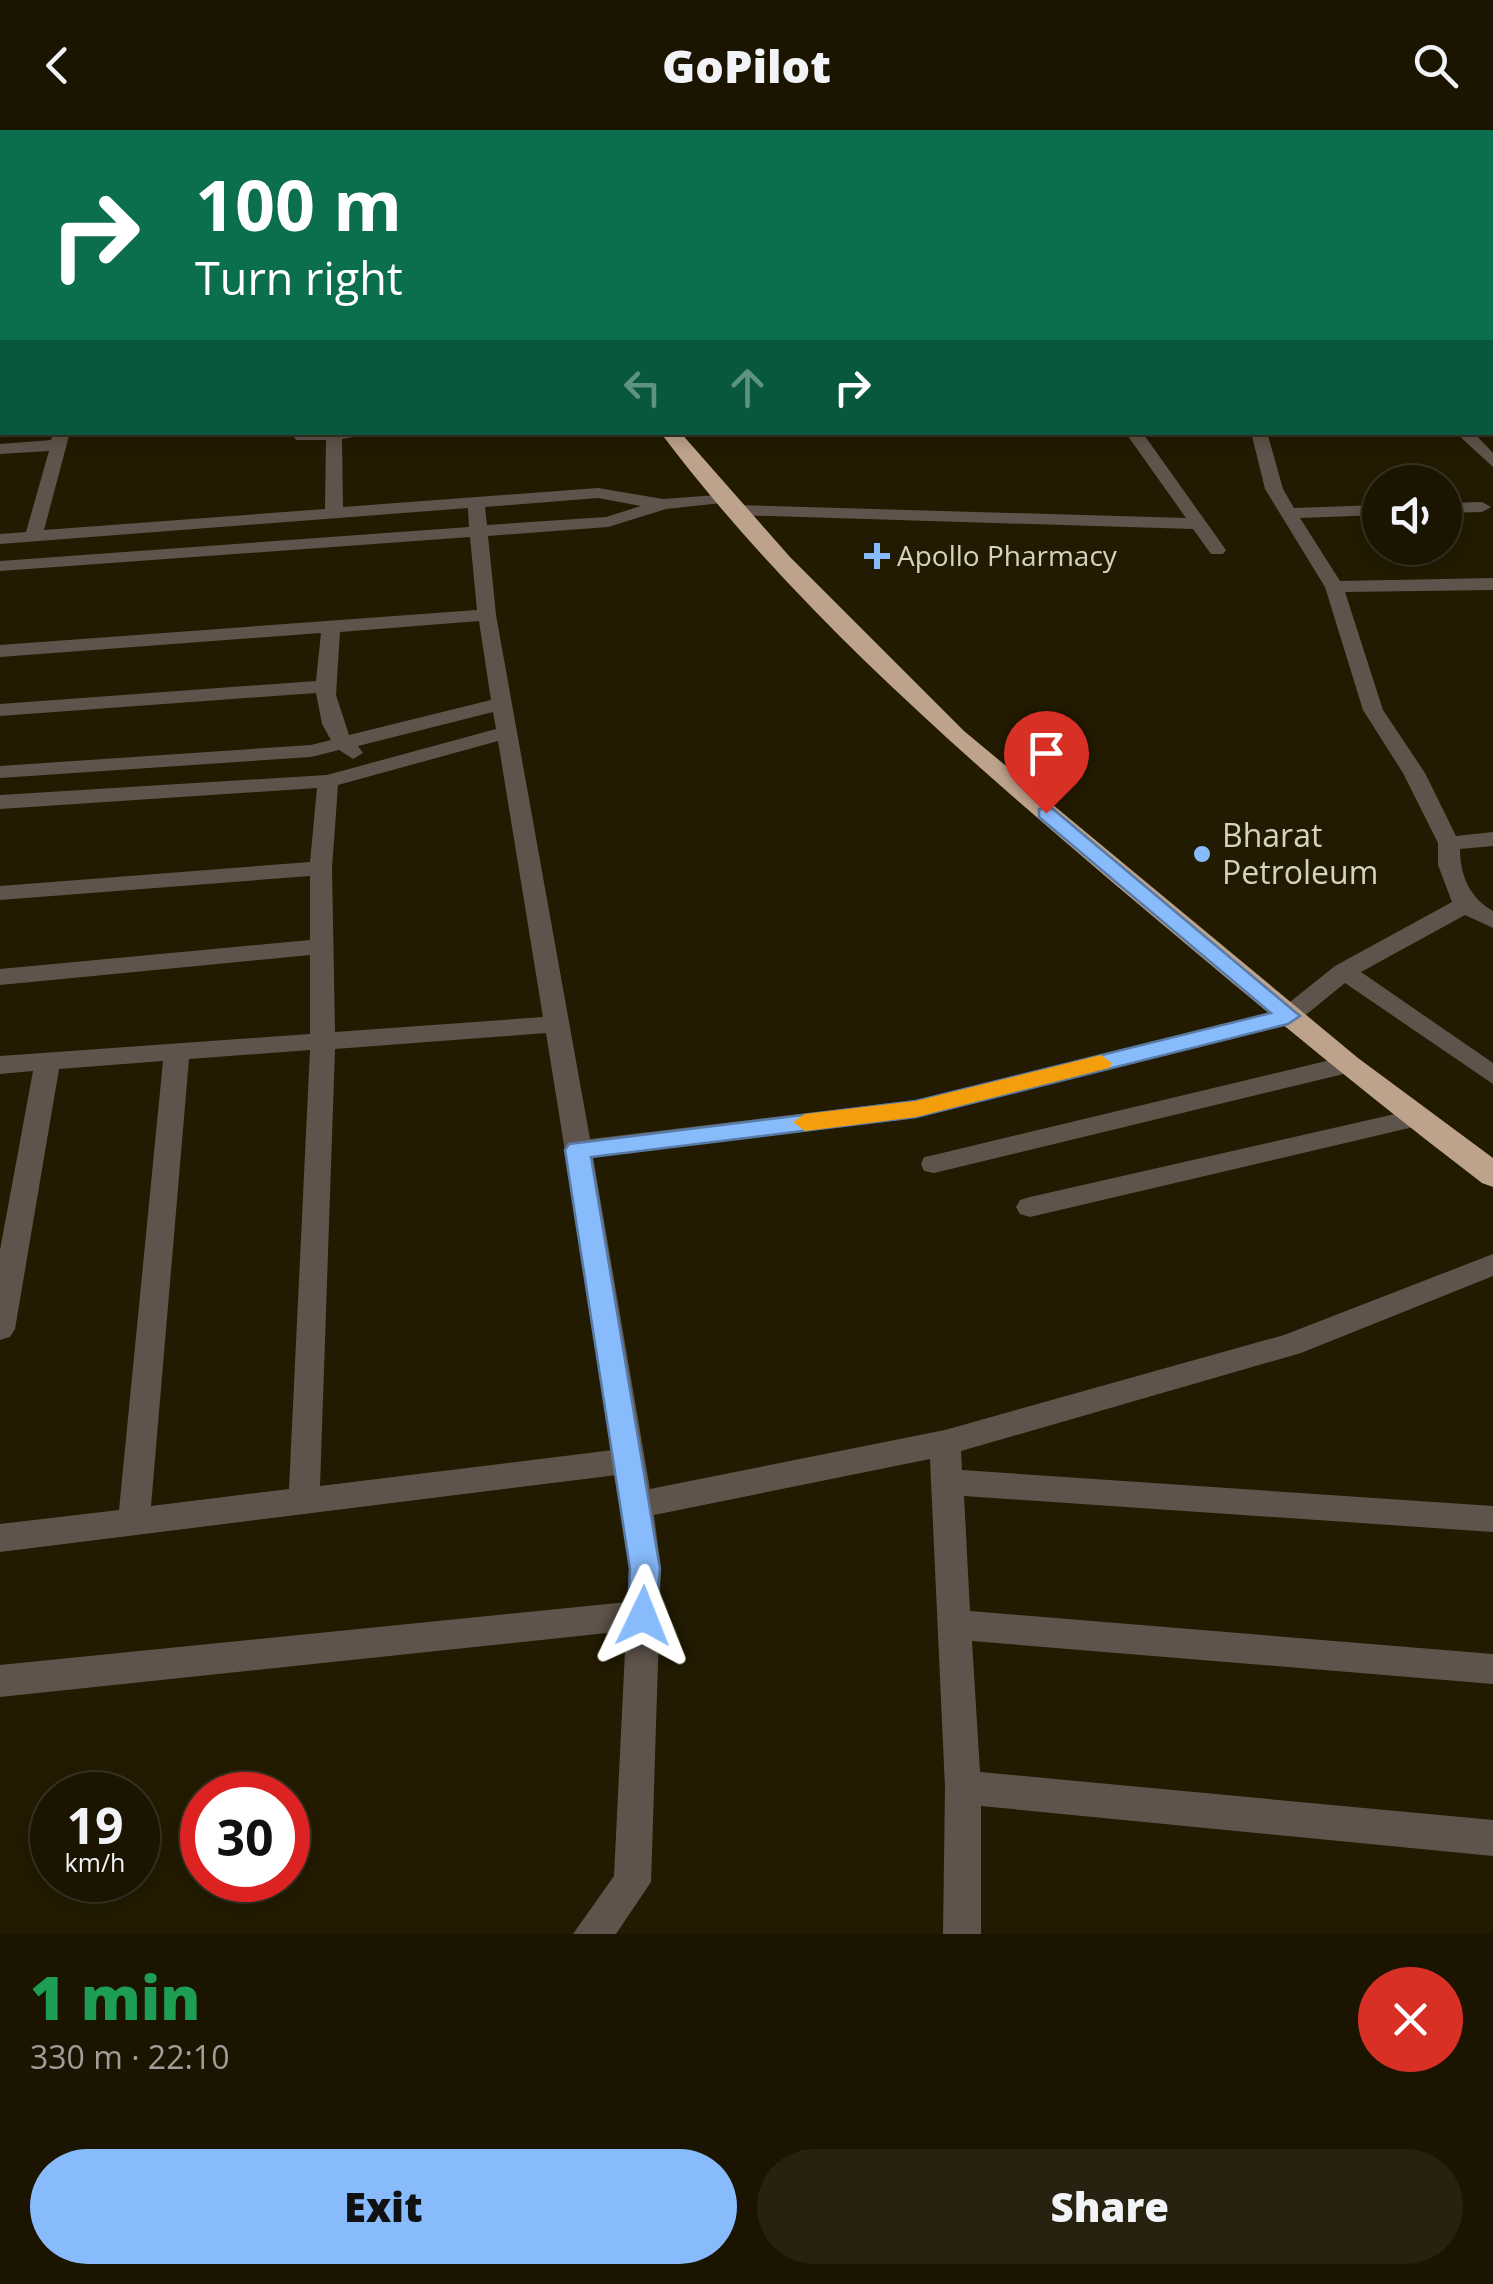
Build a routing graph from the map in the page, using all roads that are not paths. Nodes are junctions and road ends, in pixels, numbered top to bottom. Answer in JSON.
{"nodes":[{"id":1,"x":334,"y":435,"type":"edge"},
{"id":2,"x":672,"y":435,"type":"edge"},
{"id":3,"x":1135,"y":435,"type":"edge"},
{"id":4,"x":1260,"y":435,"type":"edge"},
{"id":5,"x":1466,"y":435,"type":"edge"},
{"id":6,"x":302,"y":436,"type":"dead end"},
{"id":7,"x":60,"y":439,"type":"edge"},
{"id":8,"x":0,"y":449,"type":"edge"},
{"id":9,"x":1493,"y":462,"type":"edge"},
{"id":10,"x":664,"y":504,"type":"junction"},
{"id":11,"x":730,"y":504,"type":"junction"},
{"id":12,"x":1482,"y":507,"type":"dead end"},
{"id":13,"x":1462,"y":508,"type":"edge"},
{"id":14,"x":1362,"y":511,"type":"edge"},
{"id":15,"x":334,"y":513,"type":"junction"},
{"id":16,"x":1290,"y":513,"type":"junction"},
{"id":17,"x":477,"y":516,"type":"junction"},
{"id":18,"x":1199,"y":524,"type":"junction"},
{"id":19,"x":33,"y":537,"type":"junction"},
{"id":20,"x":0,"y":540,"type":"edge"},
{"id":21,"x":1217,"y":550,"type":"dead end"},
{"id":22,"x":0,"y":566,"type":"edge"},
{"id":23,"x":1493,"y":584,"type":"edge"},
{"id":24,"x":1334,"y":587,"type":"junction"},
{"id":25,"x":487,"y":616,"type":"junction"},
{"id":26,"x":331,"y":628,"type":"junction"},
{"id":27,"x":0,"y":651,"type":"edge"},
{"id":28,"x":326,"y":686,"type":"junction"},
{"id":29,"x":503,"y":702,"type":"junction"},
{"id":30,"x":0,"y":710,"type":"edge"},
{"id":31,"x":508,"y":732,"type":"junction"},
{"id":32,"x":344,"y":744,"type":"junction"},
{"id":33,"x":280,"y":753,"type":"junction"},
{"id":34,"x":370,"y":770,"type":"junction"},
{"id":35,"x":0,"y":772,"type":"edge"},
{"id":36,"x":328,"y":781,"type":"junction"},
{"id":37,"x":281,"y":784,"type":"junction"},
{"id":38,"x":0,"y":802,"type":"edge"},
{"id":39,"x":1493,"y":839,"type":"edge"},
{"id":40,"x":1449,"y":843,"type":"junction"},
{"id":41,"x":321,"y":868,"type":"junction"},
{"id":42,"x":0,"y":893,"type":"edge"},
{"id":43,"x":1465,"y":906,"type":"junction"},
{"id":44,"x":1493,"y":921,"type":"edge"},
{"id":45,"x":322,"y":946,"type":"junction"},
{"id":46,"x":1344,"y":971,"type":"junction"},
{"id":47,"x":0,"y":977,"type":"edge"},
{"id":48,"x":1288,"y":1016,"type":"junction"},
{"id":49,"x":555,"y":1024,"type":"junction"},
{"id":50,"x":323,"y":1038,"type":"junction"},
{"id":51,"x":177,"y":1050,"type":"junction"},
{"id":52,"x":48,"y":1061,"type":"junction"},
{"id":53,"x":0,"y":1065,"type":"edge"},
{"id":54,"x":1346,"y":1065,"type":"junction"},
{"id":55,"x":1493,"y":1075,"type":"edge"},
{"id":56,"x":1417,"y":1118,"type":"junction"},
{"id":57,"x":577,"y":1150,"type":"junction"},
{"id":58,"x":934,"y":1164,"type":"dead end"},
{"id":59,"x":1493,"y":1175,"type":"edge"},
{"id":60,"x":1030,"y":1207,"type":"dead end"},
{"id":61,"x":1493,"y":1266,"type":"edge"},
{"id":62,"x":0,"y":1329,"type":"edge"},
{"id":63,"x":945,"y":1443,"type":"junction"},
{"id":64,"x":630,"y":1460,"type":"junction"},
{"id":65,"x":948,"y":1482,"type":"junction"},
{"id":66,"x":304,"y":1500,"type":"junction"},
{"id":67,"x":636,"y":1505,"type":"junction"},
{"id":68,"x":1493,"y":1519,"type":"edge"},
{"id":69,"x":134,"y":1520,"type":"junction"},
{"id":70,"x":0,"y":1538,"type":"edge"},
{"id":71,"x":643,"y":1616,"type":"junction"},
{"id":72,"x":956,"y":1625,"type":"junction"},
{"id":73,"x":1493,"y":1669,"type":"edge"},
{"id":74,"x":0,"y":1681,"type":"edge"},
{"id":75,"x":963,"y":1787,"type":"junction"},
{"id":76,"x":1493,"y":1838,"type":"edge"},
{"id":77,"x":592,"y":1934,"type":"edge"},
{"id":78,"x":962,"y":1934,"type":"edge"}],
"edges":[{"from":1,"to":6,"type":"street"},
{"from":1,"to":15,"type":"street"},
{"from":2,"to":11,"type":"highway"},
{"from":3,"to":18,"type":"street"},
{"from":4,"to":16,"type":"street"},
{"from":5,"to":9,"type":"street"},
{"from":7,"to":8,"type":"street"},
{"from":7,"to":19,"type":"street"},
{"from":10,"to":11,"type":"street"},
{"from":10,"to":17,"type":"street"},
{"from":10,"to":17,"type":"street"},
{"from":11,"to":18,"type":"street"},
{"from":11,"to":48,"type":"highway"},
{"from":12,"to":13,"type":"street"},
{"from":14,"to":16,"type":"street"},
{"from":15,"to":17,"type":"street"},
{"from":15,"to":19,"type":"street"},
{"from":16,"to":24,"type":"street"},
{"from":17,"to":22,"type":"street"},
{"from":17,"to":25,"type":"street"},
{"from":18,"to":21,"type":"street"},
{"from":19,"to":20,"type":"street"},
{"from":23,"to":24,"type":"street"},
{"from":24,"to":40,"type":"street"},
{"from":25,"to":26,"type":"street"},
{"from":25,"to":29,"type":"street"},
{"from":26,"to":27,"type":"street"},
{"from":26,"to":28,"type":"street"},
{"from":28,"to":30,"type":"street"},
{"from":28,"to":32,"type":"street"},
{"from":29,"to":31,"type":"street"},
{"from":29,"to":32,"type":"street"},
{"from":31,"to":34,"type":"street"},
{"from":31,"to":49,"type":"street"},
{"from":32,"to":33,"type":"street"},
{"from":32,"to":34,"type":"street"},
{"from":33,"to":35,"type":"street"},
{"from":33,"to":37,"type":"street"},
{"from":34,"to":36,"type":"street"},
{"from":36,"to":37,"type":"street"},
{"from":36,"to":41,"type":"street"},
{"from":37,"to":38,"type":"street"},
{"from":39,"to":40,"type":"street"},
{"from":40,"to":43,"type":"street"},
{"from":41,"to":42,"type":"street"},
{"from":41,"to":45,"type":"street"},
{"from":43,"to":44,"type":"street"},
{"from":43,"to":46,"type":"street"},
{"from":45,"to":47,"type":"street"},
{"from":45,"to":50,"type":"street"},
{"from":46,"to":48,"type":"street"},
{"from":46,"to":55,"type":"street"},
{"from":48,"to":54,"type":"highway"},
{"from":48,"to":57,"type":"street"},
{"from":49,"to":50,"type":"street"},
{"from":49,"to":57,"type":"street"},
{"from":50,"to":51,"type":"street"},
{"from":50,"to":66,"type":"street"},
{"from":51,"to":52,"type":"street"},
{"from":51,"to":69,"type":"street"},
{"from":52,"to":53,"type":"street"},
{"from":52,"to":62,"type":"street"},
{"from":54,"to":56,"type":"highway"},
{"from":54,"to":58,"type":"street"},
{"from":56,"to":59,"type":"highway"},
{"from":56,"to":60,"type":"street"},
{"from":57,"to":64,"type":"street"},
{"from":61,"to":63,"type":"street"},
{"from":63,"to":65,"type":"street"},
{"from":63,"to":67,"type":"street"},
{"from":64,"to":66,"type":"street"},
{"from":64,"to":67,"type":"street"},
{"from":65,"to":68,"type":"street"},
{"from":65,"to":72,"type":"street"},
{"from":66,"to":69,"type":"street"},
{"from":67,"to":71,"type":"street"},
{"from":69,"to":70,"type":"street"},
{"from":71,"to":74,"type":"street"},
{"from":71,"to":77,"type":"street"},
{"from":72,"to":73,"type":"street"},
{"from":72,"to":75,"type":"street"},
{"from":75,"to":76,"type":"street"},
{"from":75,"to":78,"type":"street"}]}
